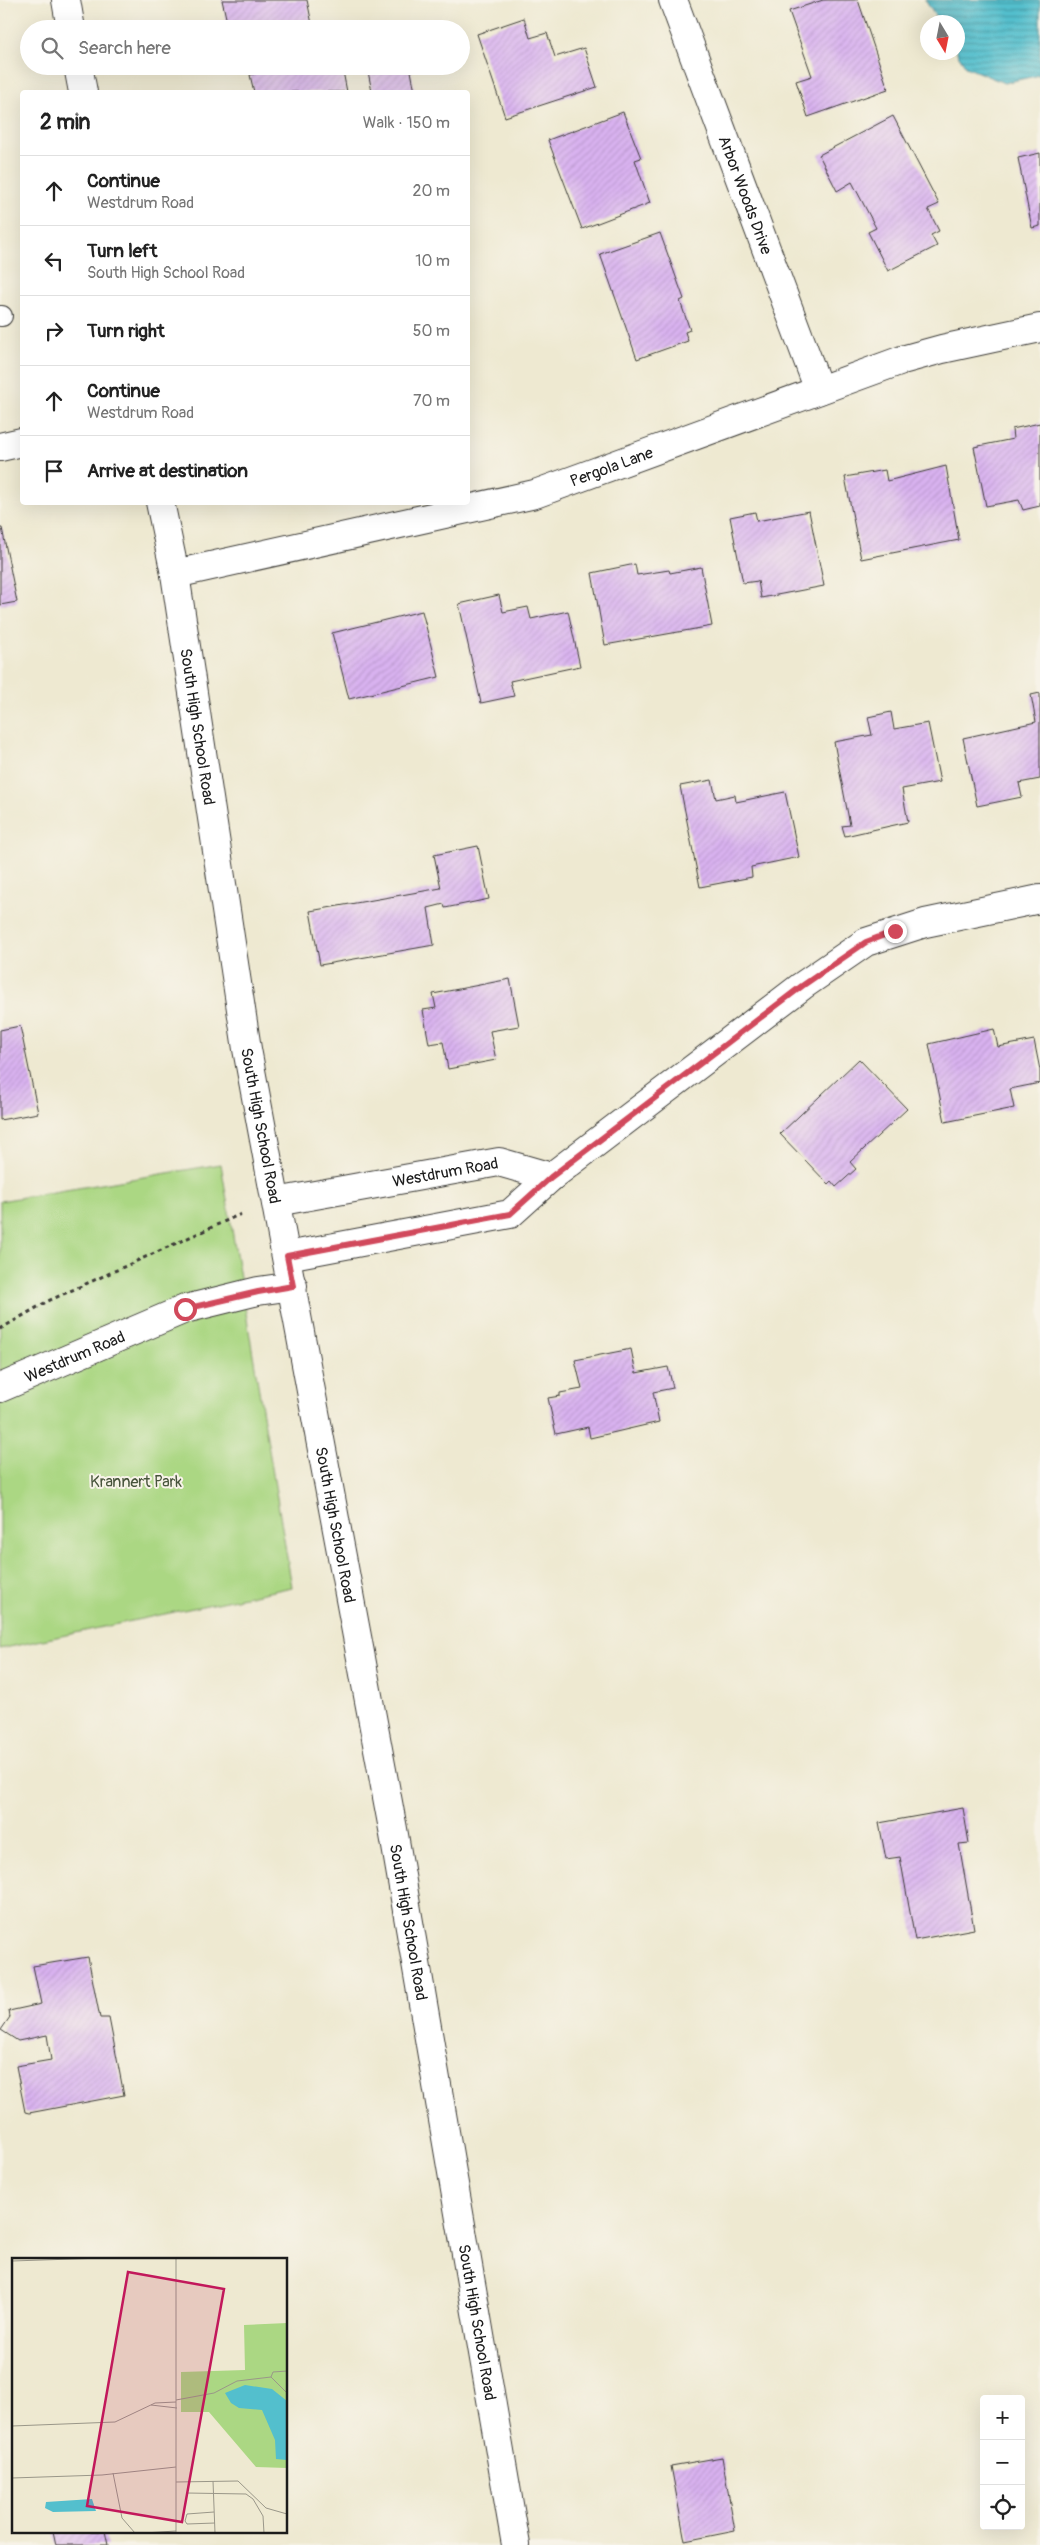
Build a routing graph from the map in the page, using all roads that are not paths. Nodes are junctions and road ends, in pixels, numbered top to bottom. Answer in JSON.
{"nodes":[{"id":1,"x":66,"y":0,"type":"edge"},
{"id":2,"x":673,"y":0,"type":"edge"},
{"id":3,"x":69,"y":20,"type":"edge"},
{"id":4,"x":80,"y":75,"type":"edge"},
{"id":5,"x":83,"y":90,"type":"edge"},
{"id":6,"x":1040,"y":328,"type":"edge"},
{"id":7,"x":819,"y":390,"type":"junction"},
{"id":8,"x":20,"y":442,"type":"edge"},
{"id":9,"x":0,"y":447,"type":"edge"},
{"id":10,"x":161,"y":505,"type":"edge"},
{"id":11,"x":175,"y":574,"type":"junction"},
{"id":12,"x":1040,"y":900,"type":"edge"},
{"id":13,"x":551,"y":1177,"type":"junction"},
{"id":14,"x":276,"y":1202,"type":"junction"},
{"id":15,"x":287,"y":1256,"type":"junction"},
{"id":16,"x":293,"y":1286,"type":"junction"},
{"id":17,"x":0,"y":1388,"type":"edge"},
{"id":18,"x":516,"y":2545,"type":"edge"}],
"edges":[{"from":1,"to":3,"type":"street"},
{"from":2,"to":7,"type":"street","name":"Arbor Woods Drive"},
{"from":4,"to":5,"type":"street"},
{"from":6,"to":7,"type":"street","name":"Pergola Lane"},
{"from":7,"to":11,"type":"street","name":"Pergola Lane"},
{"from":8,"to":9,"type":"street"},
{"from":10,"to":11,"type":"street","name":"South High School Road"},
{"from":11,"to":14,"type":"street","name":"South High School Road"},
{"from":12,"to":13,"type":"street"},
{"from":13,"to":14,"type":"street","name":"Westdrum Road"},
{"from":13,"to":15,"type":"street"},
{"from":14,"to":15,"type":"street","name":"South High School Road"},
{"from":15,"to":16,"type":"street","name":"South High School Road"},
{"from":16,"to":17,"type":"street","name":"Westdrum Road"},
{"from":16,"to":18,"type":"street","name":"South High School Road"}]}
